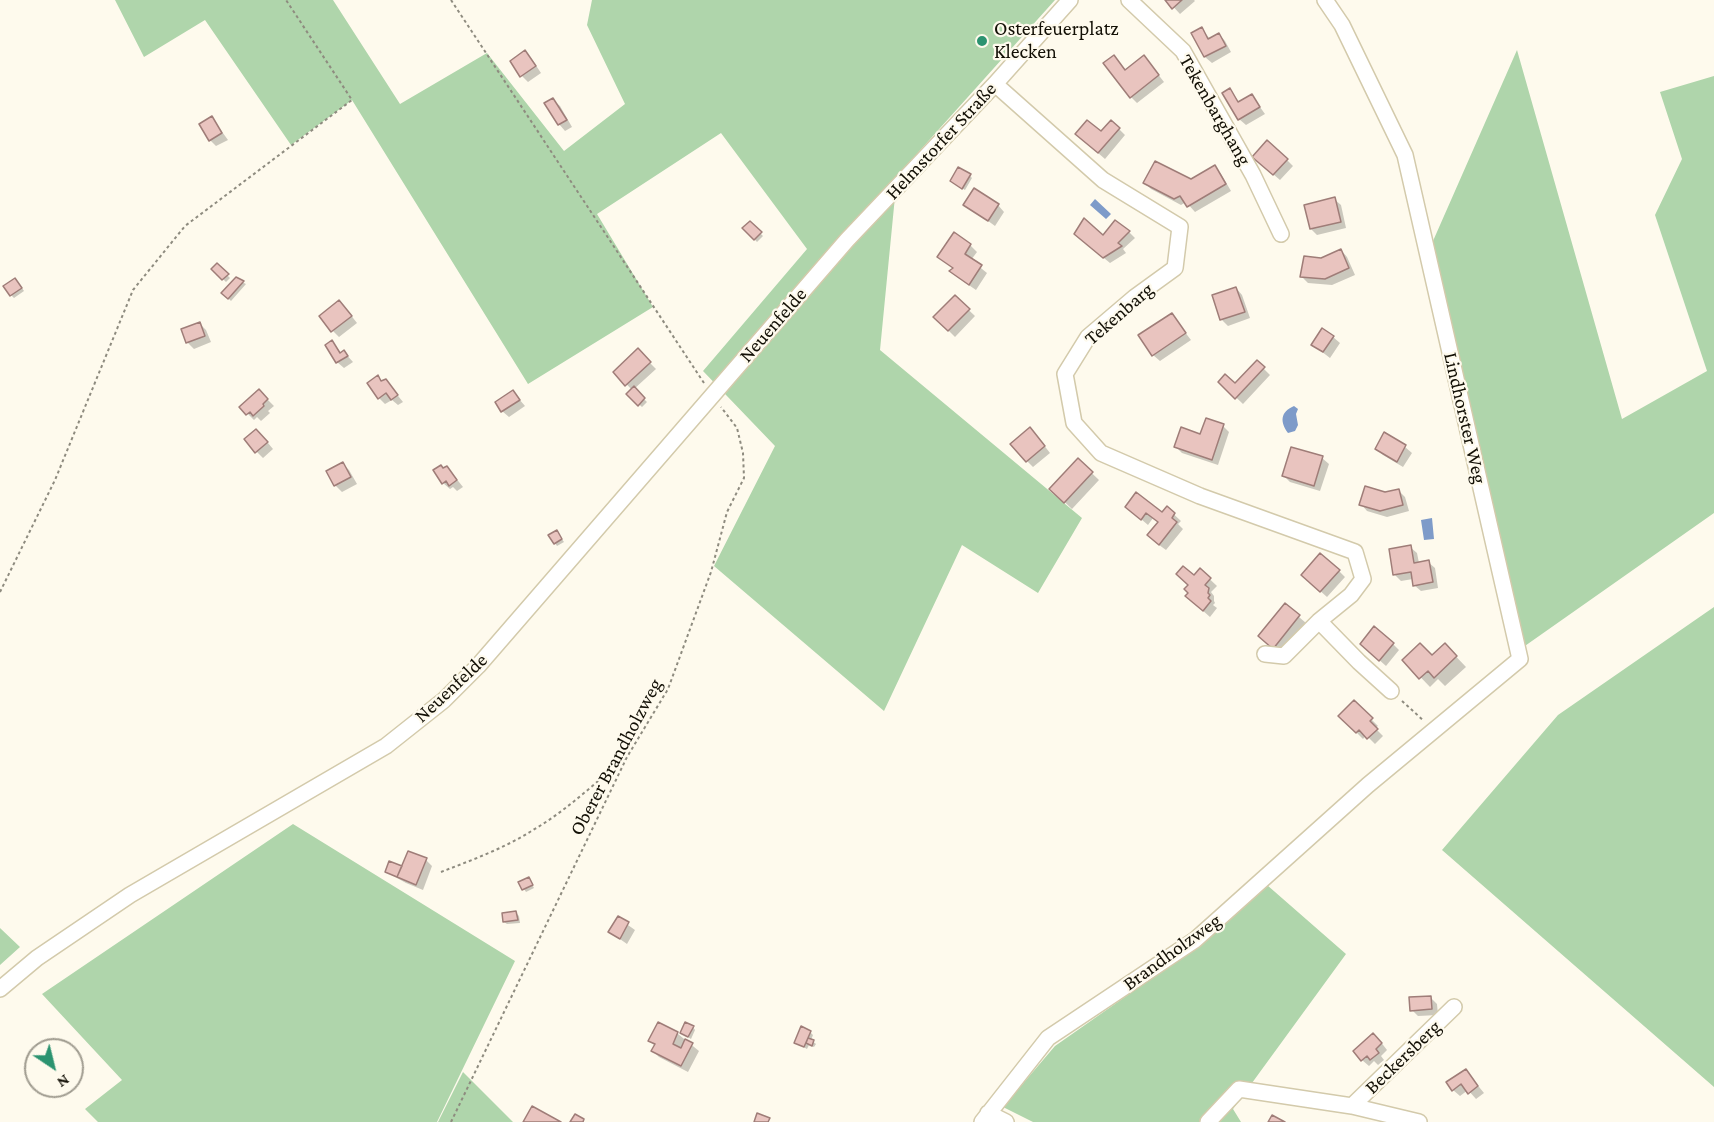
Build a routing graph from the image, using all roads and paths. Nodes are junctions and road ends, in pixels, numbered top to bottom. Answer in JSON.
{"nodes":[{"id":1,"x":286,"y":0,"type":"edge"},
{"id":2,"x":451,"y":0,"type":"edge"},
{"id":3,"x":1070,"y":0,"type":"edge"},
{"id":4,"x":1129,"y":0,"type":"edge"},
{"id":5,"x":1325,"y":0,"type":"edge"},
{"id":6,"x":995,"y":84,"type":"junction"},
{"id":7,"x":1281,"y":234,"type":"dead end"},
{"id":8,"x":811,"y":281,"type":"joint"},
{"id":9,"x":712,"y":395,"type":"junction"},
{"id":10,"x":0,"y":592,"type":"edge"},
{"id":11,"x":1319,"y":621,"type":"junction"},
{"id":12,"x":1265,"y":654,"type":"dead end"},
{"id":13,"x":1391,"y":690,"type":"joint"},
{"id":14,"x":1434,"y":731,"type":"junction"},
{"id":15,"x":627,"y":757,"type":"junction"},
{"id":16,"x":1368,"y":785,"type":"joint"},
{"id":17,"x":441,"y":872,"type":"dead end"},
{"id":18,"x":0,"y":989,"type":"edge"},
{"id":19,"x":1454,"y":1007,"type":"dead end"},
{"id":20,"x":1352,"y":1106,"type":"junction"},
{"id":21,"x":985,"y":1118,"type":"edge"},
{"id":22,"x":451,"y":1122,"type":"edge"},
{"id":23,"x":1006,"y":1122,"type":"edge"},
{"id":24,"x":1208,"y":1122,"type":"edge"},
{"id":25,"x":1419,"y":1122,"type":"edge"}],
"edges":[{"from":1,"to":10,"type":"path"},
{"from":2,"to":9,"type":"path","name":"Oberer Brandholzweg"},
{"from":3,"to":6,"type":"street","name":"Helmstorfer Straße"},
{"from":4,"to":7,"type":"street","name":"Tekenbarghang"},
{"from":5,"to":14,"type":"street","name":"Lindhorster Weg"},
{"from":6,"to":8,"type":"street","name":"Helmstorfer Straße"},
{"from":6,"to":11,"type":"street","name":"Tekenbarg"},
{"from":8,"to":9,"type":"street","name":"Neuenfelde"},
{"from":9,"to":15,"type":"path","name":"Oberer Brandholzweg"},
{"from":9,"to":18,"type":"street","name":"Neuenfelde"},
{"from":11,"to":12,"type":"street"},
{"from":11,"to":13,"type":"street"},
{"from":13,"to":14,"type":"path"},
{"from":14,"to":16,"type":"street","name":"Lindhorster Weg"},
{"from":15,"to":17,"type":"path"},
{"from":15,"to":22,"type":"path","name":"Oberer Brandholzweg"},
{"from":16,"to":21,"type":"street","name":"Brandholzweg"},
{"from":19,"to":20,"type":"street","name":"Beckersberg"},
{"from":20,"to":24,"type":"street","name":"Beckersberg"},
{"from":20,"to":25,"type":"street","name":"Beckersberg"},
{"from":21,"to":23,"type":"street"}]}
